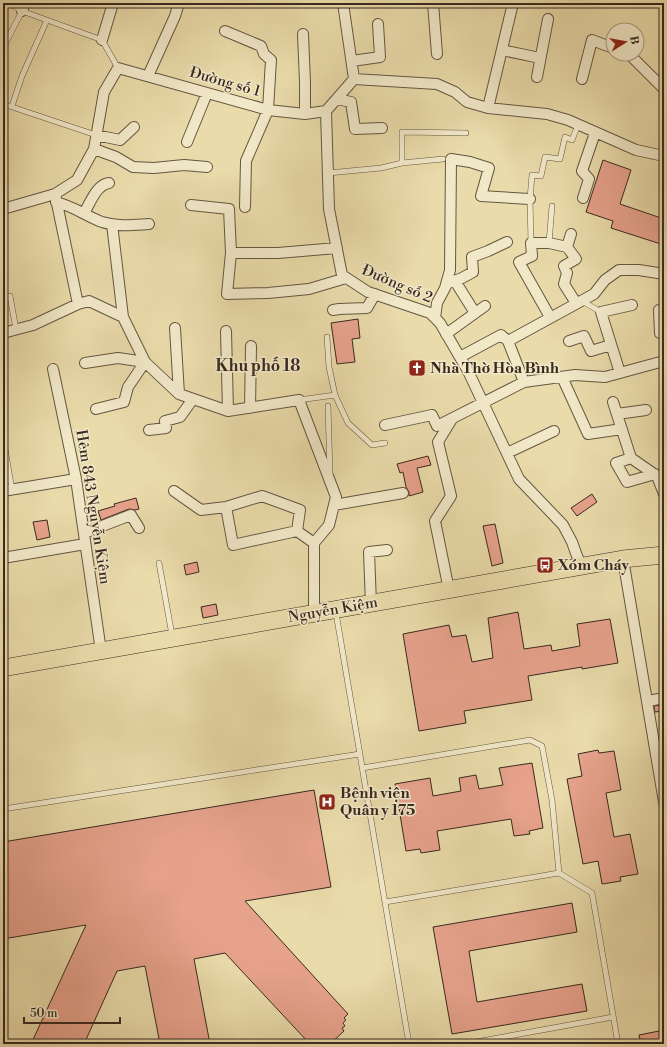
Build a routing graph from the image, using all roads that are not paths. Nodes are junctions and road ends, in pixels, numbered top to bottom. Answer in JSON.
{"nodes":[{"id":1,"x":9,"y":3,"type":"edge"},
{"id":2,"x":113,"y":3,"type":"edge"},
{"id":3,"x":179,"y":3,"type":"edge"},
{"id":4,"x":343,"y":3,"type":"edge"},
{"id":5,"x":433,"y":3,"type":"edge"},
{"id":6,"x":513,"y":3,"type":"edge"},
{"id":7,"x":24,"y":7,"type":"edge"},
{"id":8,"x":548,"y":19,"type":"dead end"},
{"id":9,"x":47,"y":20,"type":"junction"},
{"id":10,"x":378,"y":24,"type":"dead end"},
{"id":11,"x":225,"y":31,"type":"dead end"},
{"id":12,"x":303,"y":34,"type":"dead end"},
{"id":13,"x":102,"y":40,"type":"junction"},
{"id":14,"x":605,"y":45,"type":"edge"},
{"id":15,"x":3,"y":48,"type":"edge"},
{"id":16,"x":502,"y":50,"type":"junction"},
{"id":17,"x":437,"y":54,"type":"dead end"},
{"id":18,"x":540,"y":58,"type":"junction"},
{"id":19,"x":352,"y":61,"type":"junction"},
{"id":20,"x":637,"y":62,"type":"edge"},
{"id":21,"x":118,"y":68,"type":"junction"},
{"id":22,"x":148,"y":76,"type":"junction"},
{"id":23,"x":537,"y":77,"type":"dead end"},
{"id":24,"x":354,"y":79,"type":"junction"},
{"id":25,"x":582,"y":79,"type":"dead end"},
{"id":26,"x":664,"y":89,"type":"edge"},
{"id":27,"x":207,"y":93,"type":"junction"},
{"id":28,"x":337,"y":99,"type":"junction"},
{"id":29,"x":3,"y":104,"type":"edge"},
{"id":30,"x":12,"y":106,"type":"junction"},
{"id":31,"x":488,"y":108,"type":"junction"},
{"id":32,"x":268,"y":110,"type":"junction"},
{"id":33,"x":326,"y":111,"type":"junction"},
{"id":34,"x":305,"y":114,"type":"junction"},
{"id":35,"x":578,"y":125,"type":"junction"},
{"id":36,"x":134,"y":126,"type":"dead end"},
{"id":37,"x":382,"y":128,"type":"dead end"},
{"id":38,"x":466,"y":133,"type":"dead end"},
{"id":39,"x":596,"y":133,"type":"junction"},
{"id":40,"x":96,"y":135,"type":"junction"},
{"id":41,"x":187,"y":142,"type":"dead end"},
{"id":42,"x":94,"y":149,"type":"junction"},
{"id":43,"x":664,"y":156,"type":"edge"},
{"id":44,"x":443,"y":159,"type":"dead end"},
{"id":45,"x":402,"y":163,"type":"junction"},
{"id":46,"x":207,"y":167,"type":"dead end"},
{"id":47,"x":328,"y":173,"type":"junction"},
{"id":48,"x":110,"y":183,"type":"dead end"},
{"id":49,"x":56,"y":198,"type":"junction"},
{"id":50,"x":583,"y":198,"type":"dead end"},
{"id":51,"x":530,"y":199,"type":"junction"},
{"id":52,"x":191,"y":205,"type":"dead end"},
{"id":53,"x":552,"y":206,"type":"dead end"},
{"id":54,"x":245,"y":207,"type":"dead end"},
{"id":55,"x":3,"y":209,"type":"edge"},
{"id":56,"x":84,"y":213,"type":"junction"},
{"id":57,"x":112,"y":224,"type":"junction"},
{"id":58,"x":149,"y":224,"type":"dead end"},
{"id":59,"x":571,"y":234,"type":"dead end"},
{"id":60,"x":507,"y":242,"type":"dead end"},
{"id":61,"x":531,"y":243,"type":"junction"},
{"id":62,"x":549,"y":244,"type":"junction"},
{"id":63,"x":567,"y":247,"type":"junction"},
{"id":64,"x":337,"y":248,"type":"junction"},
{"id":65,"x":231,"y":253,"type":"junction"},
{"id":66,"x":664,"y":274,"type":"edge"},
{"id":67,"x":346,"y":278,"type":"junction"},
{"id":68,"x":450,"y":282,"type":"junction"},
{"id":69,"x":375,"y":294,"type":"junction"},
{"id":70,"x":3,"y":299,"type":"edge"},
{"id":71,"x":578,"y":302,"type":"junction"},
{"id":72,"x":78,"y":304,"type":"junction"},
{"id":73,"x":632,"y":305,"type":"dead end"},
{"id":74,"x":485,"y":306,"type":"dead end"},
{"id":75,"x":333,"y":310,"type":"dead end"},
{"id":76,"x":659,"y":310,"type":"dead end"},
{"id":77,"x":601,"y":312,"type":"junction"},
{"id":78,"x":475,"y":313,"type":"junction"},
{"id":79,"x":123,"y":317,"type":"junction"},
{"id":80,"x":550,"y":317,"type":"junction"},
{"id":81,"x":435,"y":318,"type":"junction"},
{"id":82,"x":175,"y":328,"type":"dead end"},
{"id":83,"x":16,"y":329,"type":"junction"},
{"id":84,"x":3,"y":332,"type":"edge"},
{"id":85,"x":226,"y":332,"type":"dead end"},
{"id":86,"x":446,"y":334,"type":"junction"},
{"id":87,"x":664,"y":334,"type":"edge"},
{"id":88,"x":327,"y":337,"type":"dead end"},
{"id":89,"x":508,"y":341,"type":"junction"},
{"id":90,"x":570,"y":341,"type":"dead end"},
{"id":91,"x":251,"y":346,"type":"dead end"},
{"id":92,"x":611,"y":346,"type":"junction"},
{"id":93,"x":460,"y":357,"type":"junction"},
{"id":94,"x":145,"y":362,"type":"junction"},
{"id":95,"x":664,"y":362,"type":"edge"},
{"id":96,"x":85,"y":363,"type":"dead end"},
{"id":97,"x":53,"y":369,"type":"dead end"},
{"id":98,"x":620,"y":374,"type":"junction"},
{"id":99,"x":562,"y":377,"type":"junction"},
{"id":100,"x":524,"y":382,"type":"junction"},
{"id":101,"x":179,"y":394,"type":"junction"},
{"id":102,"x":335,"y":395,"type":"junction"},
{"id":103,"x":193,"y":399,"type":"junction"},
{"id":104,"x":299,"y":400,"type":"junction"},
{"id":105,"x":482,"y":402,"type":"junction"},
{"id":106,"x":613,"y":402,"type":"dead end"},
{"id":107,"x":328,"y":406,"type":"dead end"},
{"id":108,"x":250,"y":408,"type":"junction"},
{"id":109,"x":96,"y":409,"type":"dead end"},
{"id":110,"x":646,"y":410,"type":"dead end"},
{"id":111,"x":228,"y":411,"type":"junction"},
{"id":112,"x":617,"y":414,"type":"junction"},
{"id":113,"x":452,"y":419,"type":"junction"},
{"id":114,"x":385,"y":425,"type":"dead end"},
{"id":115,"x":622,"y":429,"type":"junction"},
{"id":116,"x":149,"y":430,"type":"dead end"},
{"id":117,"x":554,"y":431,"type":"dead end"},
{"id":118,"x":3,"y":437,"type":"edge"},
{"id":119,"x":386,"y":443,"type":"dead end"},
{"id":120,"x":507,"y":453,"type":"junction"},
{"id":121,"x":631,"y":458,"type":"junction"},
{"id":122,"x":655,"y":474,"type":"junction"},
{"id":123,"x":76,"y":479,"type":"junction"},
{"id":124,"x":330,"y":481,"type":"junction"},
{"id":125,"x":7,"y":490,"type":"edge"},
{"id":126,"x":174,"y":491,"type":"dead end"},
{"id":127,"x":403,"y":493,"type":"dead end"},
{"id":128,"x":664,"y":494,"type":"edge"},
{"id":129,"x":334,"y":505,"type":"junction"},
{"id":130,"x":226,"y":507,"type":"junction"},
{"id":131,"x":139,"y":528,"type":"dead end"},
{"id":132,"x":297,"y":531,"type":"junction"},
{"id":133,"x":84,"y":532,"type":"junction"},
{"id":134,"x":85,"y":544,"type":"junction"},
{"id":135,"x":314,"y":544,"type":"junction"},
{"id":136,"x":387,"y":550,"type":"dead end"},
{"id":137,"x":664,"y":555,"type":"edge"},
{"id":138,"x":3,"y":558,"type":"edge"},
{"id":139,"x":623,"y":559,"type":"junction"},
{"id":140,"x":159,"y":563,"type":"dead end"},
{"id":141,"x":581,"y":567,"type":"junction"},
{"id":142,"x":449,"y":590,"type":"junction"},
{"id":143,"x":371,"y":604,"type":"junction"},
{"id":144,"x":335,"y":610,"type":"junction"},
{"id":145,"x":314,"y":613,"type":"junction"},
{"id":146,"x":173,"y":638,"type":"junction"},
{"id":147,"x":101,"y":651,"type":"junction"},
{"id":148,"x":3,"y":668,"type":"edge"},
{"id":149,"x":664,"y":698,"type":"edge"},
{"id":150,"x":648,"y":701,"type":"junction"},
{"id":151,"x":360,"y":754,"type":"junction"},
{"id":152,"x":362,"y":768,"type":"junction"},
{"id":153,"x":664,"y":802,"type":"edge"},
{"id":154,"x":3,"y":809,"type":"edge"},
{"id":155,"x":559,"y":873,"type":"junction"},
{"id":156,"x":385,"y":902,"type":"junction"},
{"id":157,"x":613,"y":1017,"type":"junction"},
{"id":158,"x":409,"y":1044,"type":"edge"},
{"id":159,"x":465,"y":1044,"type":"edge"},
{"id":160,"x":618,"y":1044,"type":"edge"}],
"edges":[{"from":1,"to":7,"type":"lane"},
{"from":2,"to":13,"type":"street"},
{"from":3,"to":22,"type":"street"},
{"from":4,"to":19,"type":"street"},
{"from":5,"to":17,"type":"street"},
{"from":6,"to":16,"type":"street"},
{"from":7,"to":9,"type":"lane"},
{"from":7,"to":15,"type":"lane"},
{"from":8,"to":18,"type":"street"},
{"from":9,"to":13,"type":"lane"},
{"from":9,"to":30,"type":"lane"},
{"from":10,"to":19,"type":"street"},
{"from":11,"to":32,"type":"street"},
{"from":12,"to":34,"type":"street"},
{"from":13,"to":21,"type":"lane"},
{"from":14,"to":25,"type":"street"},
{"from":16,"to":18,"type":"street"},
{"from":16,"to":31,"type":"street"},
{"from":18,"to":23,"type":"street"},
{"from":19,"to":24,"type":"street"},
{"from":20,"to":26,"type":"street"},
{"from":21,"to":22,"type":"street","name":"Đường số 1"},
{"from":21,"to":40,"type":"street"},
{"from":22,"to":27,"type":"street","name":"Đường số 1"},
{"from":24,"to":28,"type":"street"},
{"from":24,"to":31,"type":"street"},
{"from":27,"to":32,"type":"street","name":"Đường số 1"},
{"from":27,"to":41,"type":"street"},
{"from":28,"to":33,"type":"street"},
{"from":28,"to":37,"type":"street"},
{"from":29,"to":30,"type":"lane"},
{"from":30,"to":40,"type":"lane"},
{"from":31,"to":35,"type":"street"},
{"from":32,"to":34,"type":"street","name":"Đường số 1"},
{"from":32,"to":54,"type":"street"},
{"from":33,"to":34,"type":"street","name":"Đường số 1"},
{"from":33,"to":47,"type":"street","name":"Đường số 2"},
{"from":35,"to":39,"type":"street"},
{"from":35,"to":51,"type":"lane"},
{"from":36,"to":40,"type":"street"},
{"from":38,"to":45,"type":"lane"},
{"from":39,"to":43,"type":"street"},
{"from":39,"to":50,"type":"street"},
{"from":40,"to":42,"type":"street"},
{"from":42,"to":46,"type":"street"},
{"from":42,"to":49,"type":"street"},
{"from":44,"to":45,"type":"lane"},
{"from":45,"to":47,"type":"lane"},
{"from":47,"to":64,"type":"street","name":"Đường số 2"},
{"from":48,"to":56,"type":"street"},
{"from":49,"to":55,"type":"street"},
{"from":49,"to":56,"type":"street"},
{"from":49,"to":72,"type":"street"},
{"from":51,"to":61,"type":"lane"},
{"from":51,"to":68,"type":"street"},
{"from":52,"to":65,"type":"street"},
{"from":53,"to":62,"type":"lane"},
{"from":56,"to":57,"type":"street"},
{"from":57,"to":58,"type":"street"},
{"from":57,"to":79,"type":"street"},
{"from":59,"to":63,"type":"street"},
{"from":60,"to":68,"type":"street"},
{"from":61,"to":62,"type":"street"},
{"from":61,"to":80,"type":"street"},
{"from":62,"to":63,"type":"street"},
{"from":63,"to":71,"type":"street"},
{"from":64,"to":65,"type":"street"},
{"from":64,"to":67,"type":"street","name":"Đường số 2"},
{"from":65,"to":67,"type":"street"},
{"from":66,"to":71,"type":"street"},
{"from":67,"to":69,"type":"street","name":"Đường số 2"},
{"from":68,"to":78,"type":"street"},
{"from":68,"to":81,"type":"street"},
{"from":69,"to":75,"type":"street"},
{"from":69,"to":81,"type":"street","name":"Đường số 2"},
{"from":70,"to":83,"type":"lane"},
{"from":71,"to":77,"type":"lane"},
{"from":71,"to":80,"type":"street"},
{"from":72,"to":79,"type":"street"},
{"from":72,"to":83,"type":"street"},
{"from":73,"to":77,"type":"street"},
{"from":74,"to":78,"type":"street"},
{"from":76,"to":87,"type":"street"},
{"from":77,"to":92,"type":"street"},
{"from":78,"to":86,"type":"street"},
{"from":79,"to":94,"type":"street"},
{"from":80,"to":89,"type":"street"},
{"from":81,"to":86,"type":"street","name":"Đường số 2"},
{"from":82,"to":101,"type":"street"},
{"from":83,"to":84,"type":"street"},
{"from":85,"to":111,"type":"street"},
{"from":86,"to":93,"type":"street","name":"Đường số 2"},
{"from":88,"to":102,"type":"lane"},
{"from":89,"to":93,"type":"street"},
{"from":89,"to":100,"type":"street"},
{"from":90,"to":92,"type":"street"},
{"from":91,"to":108,"type":"street"},
{"from":92,"to":98,"type":"street"},
{"from":93,"to":105,"type":"street","name":"Đường số 2"},
{"from":94,"to":96,"type":"street"},
{"from":94,"to":101,"type":"street"},
{"from":94,"to":109,"type":"street"},
{"from":95,"to":98,"type":"street"},
{"from":97,"to":123,"type":"street","name":"Hẻm 843 Nguyễn Kiệm"},
{"from":98,"to":99,"type":"street"},
{"from":99,"to":100,"type":"street"},
{"from":99,"to":115,"type":"street"},
{"from":100,"to":105,"type":"street"},
{"from":101,"to":103,"type":"street"},
{"from":102,"to":104,"type":"lane"},
{"from":102,"to":119,"type":"lane"},
{"from":103,"to":111,"type":"street"},
{"from":103,"to":116,"type":"street"},
{"from":104,"to":108,"type":"street"},
{"from":104,"to":124,"type":"street"},
{"from":105,"to":113,"type":"street"},
{"from":105,"to":120,"type":"street","name":"Đường số 2"},
{"from":106,"to":112,"type":"street"},
{"from":107,"to":124,"type":"lane"},
{"from":108,"to":111,"type":"street"},
{"from":110,"to":112,"type":"street"},
{"from":112,"to":115,"type":"street"},
{"from":113,"to":114,"type":"street"},
{"from":113,"to":142,"type":"street"},
{"from":115,"to":121,"type":"street"},
{"from":117,"to":120,"type":"street"},
{"from":118,"to":125,"type":"lane"},
{"from":120,"to":141,"type":"street","name":"Đường số 2"},
{"from":121,"to":122,"type":"street"},
{"from":121,"to":122,"type":"street"},
{"from":122,"to":128,"type":"street"},
{"from":123,"to":125,"type":"street"},
{"from":123,"to":133,"type":"street","name":"Hẻm 843 Nguyễn Kiệm"},
{"from":124,"to":129,"type":"street"},
{"from":126,"to":130,"type":"street"},
{"from":127,"to":129,"type":"street"},
{"from":129,"to":135,"type":"street"},
{"from":130,"to":132,"type":"street"},
{"from":130,"to":132,"type":"street"},
{"from":131,"to":133,"type":"street"},
{"from":132,"to":135,"type":"street"},
{"from":133,"to":134,"type":"street","name":"Hẻm 843 Nguyễn Kiệm"},
{"from":134,"to":138,"type":"street"},
{"from":134,"to":147,"type":"street","name":"Hẻm 843 Nguyễn Kiệm"},
{"from":135,"to":145,"type":"street"},
{"from":136,"to":143,"type":"street"},
{"from":137,"to":139,"type":"main road","name":"Nguyễn Kiệm"},
{"from":139,"to":141,"type":"main road","name":"Nguyễn Kiệm"},
{"from":139,"to":150,"type":"street"},
{"from":140,"to":146,"type":"lane"},
{"from":141,"to":142,"type":"main road","name":"Nguyễn Kiệm"},
{"from":142,"to":143,"type":"main road","name":"Nguyễn Kiệm"},
{"from":143,"to":144,"type":"main road","name":"Nguyễn Kiệm"},
{"from":144,"to":145,"type":"main road","name":"Nguyễn Kiệm"},
{"from":144,"to":151,"type":"lane"},
{"from":145,"to":146,"type":"main road","name":"Nguyễn Kiệm"},
{"from":146,"to":147,"type":"main road","name":"Nguyễn Kiệm"},
{"from":147,"to":148,"type":"main road","name":"Nguyễn Kiệm"},
{"from":149,"to":150,"type":"street"},
{"from":150,"to":153,"type":"street"},
{"from":151,"to":152,"type":"lane"},
{"from":151,"to":154,"type":"lane"},
{"from":152,"to":155,"type":"lane"},
{"from":152,"to":156,"type":"lane"},
{"from":155,"to":156,"type":"lane"},
{"from":155,"to":157,"type":"lane"},
{"from":156,"to":158,"type":"lane"},
{"from":157,"to":159,"type":"lane"},
{"from":157,"to":160,"type":"lane"}]}
